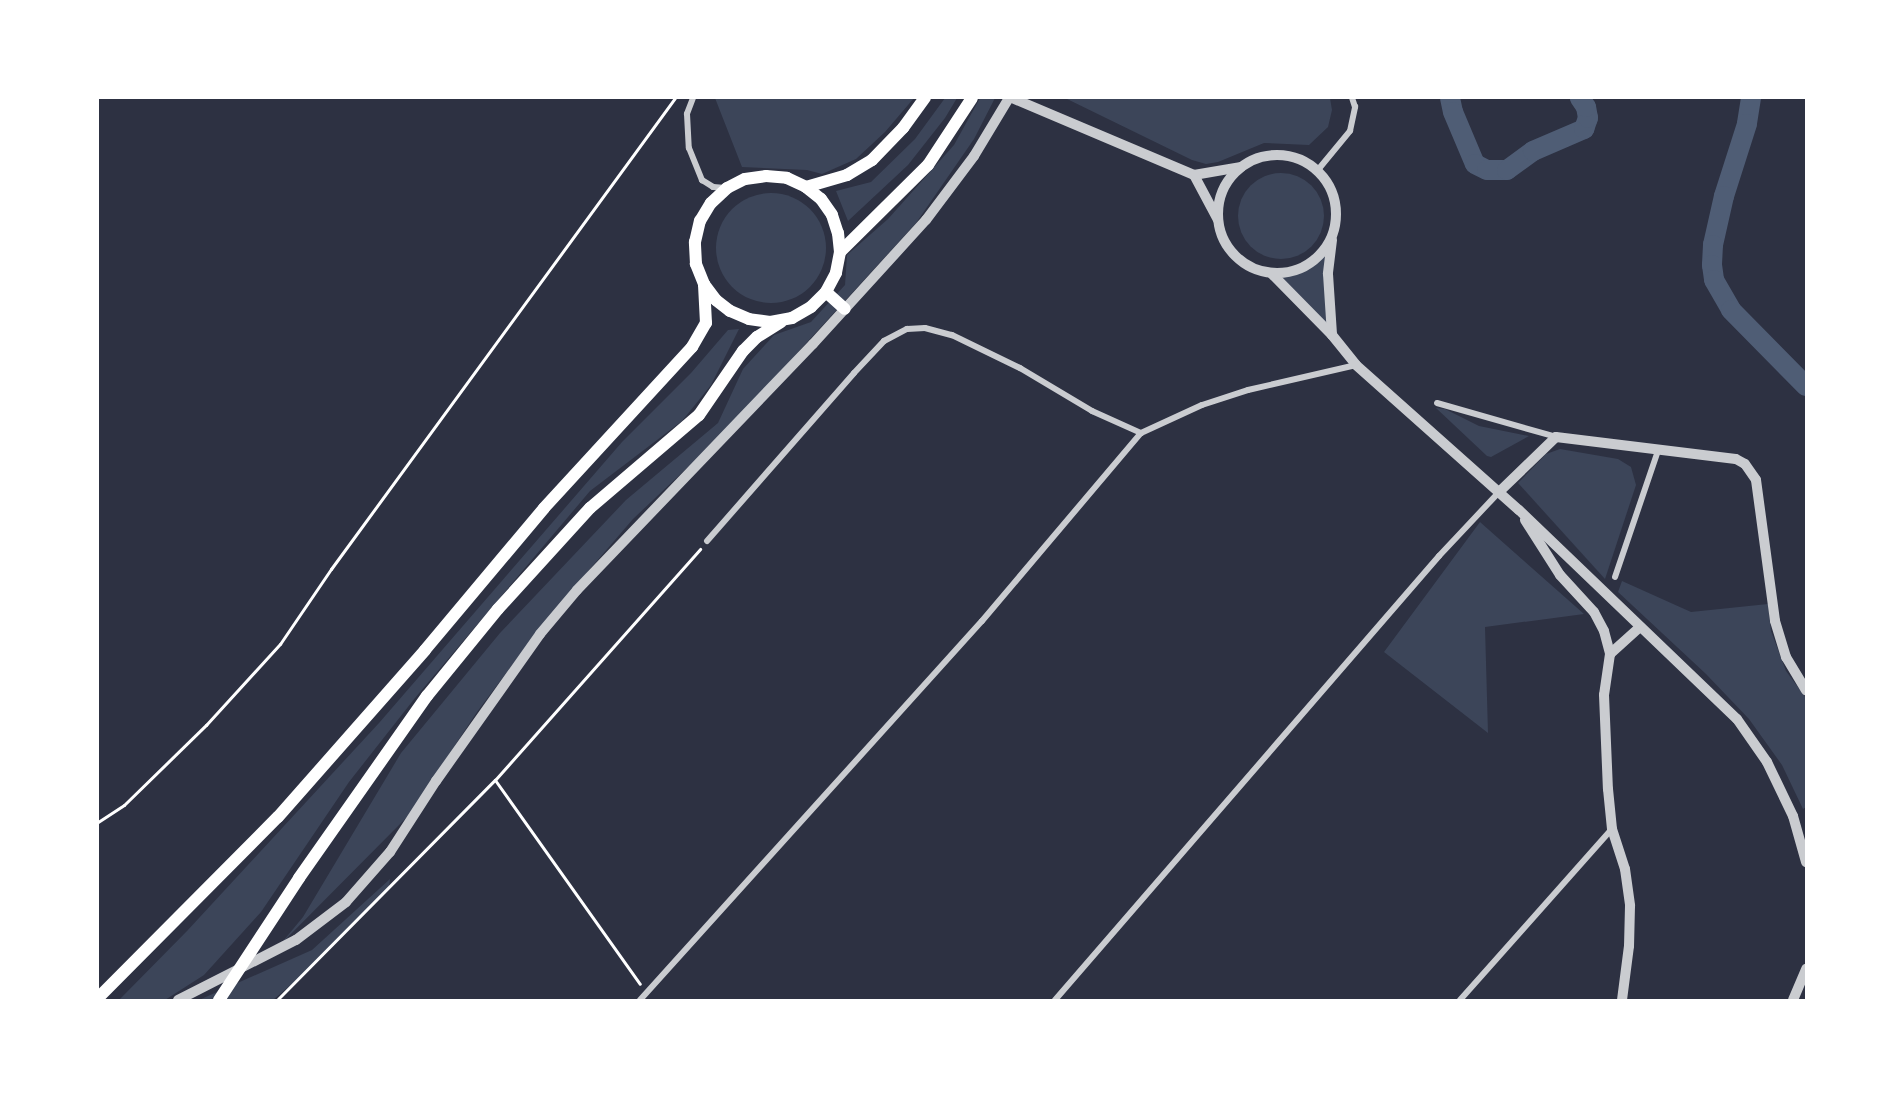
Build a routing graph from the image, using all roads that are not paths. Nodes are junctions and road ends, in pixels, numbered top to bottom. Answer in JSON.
{"nodes":[{"id":1,"x":693,"y":98,"type":"edge"},
{"id":2,"x":925,"y":98,"type":"edge"},
{"id":3,"x":972,"y":98,"type":"edge"},
{"id":4,"x":1010,"y":98,"type":"edge"},
{"id":5,"x":1352,"y":98,"type":"edge"},
{"id":6,"x":1241,"y":167,"type":"junction"},
{"id":7,"x":1317,"y":171,"type":"junction"},
{"id":8,"x":1194,"y":175,"type":"junction"},
{"id":9,"x":806,"y":187,"type":"junction"},
{"id":10,"x":727,"y":188,"type":"junction"},
{"id":11,"x":1218,"y":220,"type":"junction"},
{"id":12,"x":1333,"y":232,"type":"junction"},
{"id":13,"x":840,"y":252,"type":"junction"},
{"id":14,"x":1270,"y":273,"type":"junction"},
{"id":15,"x":704,"y":284,"type":"junction"},
{"id":16,"x":826,"y":292,"type":"junction"},
{"id":17,"x":845,"y":309,"type":"junction"},
{"id":18,"x":792,"y":318,"type":"junction"},
{"id":19,"x":1332,"y":335,"type":"junction"},
{"id":20,"x":1356,"y":365,"type":"junction"},
{"id":21,"x":1437,"y":404,"type":"dead end"},
{"id":22,"x":1141,"y":433,"type":"junction"},
{"id":23,"x":1556,"y":437,"type":"junction"},
{"id":24,"x":1658,"y":451,"type":"junction"},
{"id":25,"x":1499,"y":492,"type":"junction"},
{"id":26,"x":1519,"y":510,"type":"junction"},
{"id":27,"x":707,"y":541,"type":"road end"},
{"id":28,"x":1615,"y":577,"type":"dead end"},
{"id":29,"x":1640,"y":628,"type":"junction"},
{"id":30,"x":1610,"y":654,"type":"junction"},
{"id":31,"x":1806,"y":690,"type":"edge"},
{"id":32,"x":1612,"y":829,"type":"junction"},
{"id":33,"x":1806,"y":862,"type":"edge"},
{"id":34,"x":1806,"y":969,"type":"edge"},
{"id":35,"x":646,"y":993,"type":"junction"},
{"id":36,"x":98,"y":998,"type":"edge"},
{"id":37,"x":178,"y":1000,"type":"edge"},
{"id":38,"x":219,"y":1000,"type":"edge"},
{"id":39,"x":640,"y":1000,"type":"edge"},
{"id":40,"x":652,"y":1000,"type":"edge"},
{"id":41,"x":1055,"y":1000,"type":"edge"},
{"id":42,"x":1460,"y":1000,"type":"edge"},
{"id":43,"x":1622,"y":1000,"type":"edge"},
{"id":44,"x":1793,"y":1000,"type":"edge"}],
"edges":[{"from":1,"to":10,"type":"street"},
{"from":2,"to":9,"type":"main road"},
{"from":3,"to":13,"type":"main road"},
{"from":4,"to":8,"type":"street"},
{"from":4,"to":17,"type":"street"},
{"from":5,"to":7,"type":"street"},
{"from":6,"to":7,"type":"street"},
{"from":6,"to":8,"type":"street"},
{"from":6,"to":11,"type":"street"},
{"from":7,"to":12,"type":"street"},
{"from":8,"to":11,"type":"street"},
{"from":9,"to":10,"type":"main road"},
{"from":9,"to":13,"type":"main road"},
{"from":10,"to":15,"type":"main road"},
{"from":11,"to":14,"type":"street"},
{"from":12,"to":14,"type":"street"},
{"from":12,"to":19,"type":"street"},
{"from":13,"to":16,"type":"main road"},
{"from":14,"to":19,"type":"street"},
{"from":15,"to":18,"type":"main road"},
{"from":15,"to":36,"type":"main road"},
{"from":16,"to":17,"type":"main road"},
{"from":16,"to":18,"type":"main road"},
{"from":17,"to":37,"type":"street"},
{"from":18,"to":38,"type":"main road"},
{"from":19,"to":20,"type":"street"},
{"from":20,"to":22,"type":"street"},
{"from":20,"to":25,"type":"street"},
{"from":21,"to":23,"type":"street"},
{"from":22,"to":27,"type":"street"},
{"from":22,"to":35,"type":"street"},
{"from":23,"to":24,"type":"street"},
{"from":23,"to":25,"type":"street"},
{"from":24,"to":28,"type":"street"},
{"from":24,"to":31,"type":"street"},
{"from":25,"to":26,"type":"street"},
{"from":25,"to":41,"type":"street"},
{"from":26,"to":29,"type":"street"},
{"from":26,"to":30,"type":"street"},
{"from":29,"to":30,"type":"street"},
{"from":29,"to":33,"type":"street"},
{"from":30,"to":32,"type":"street"},
{"from":32,"to":42,"type":"street"},
{"from":32,"to":43,"type":"street"},
{"from":34,"to":44,"type":"street"},
{"from":35,"to":39,"type":"street"},
{"from":35,"to":40,"type":"street"}]}
